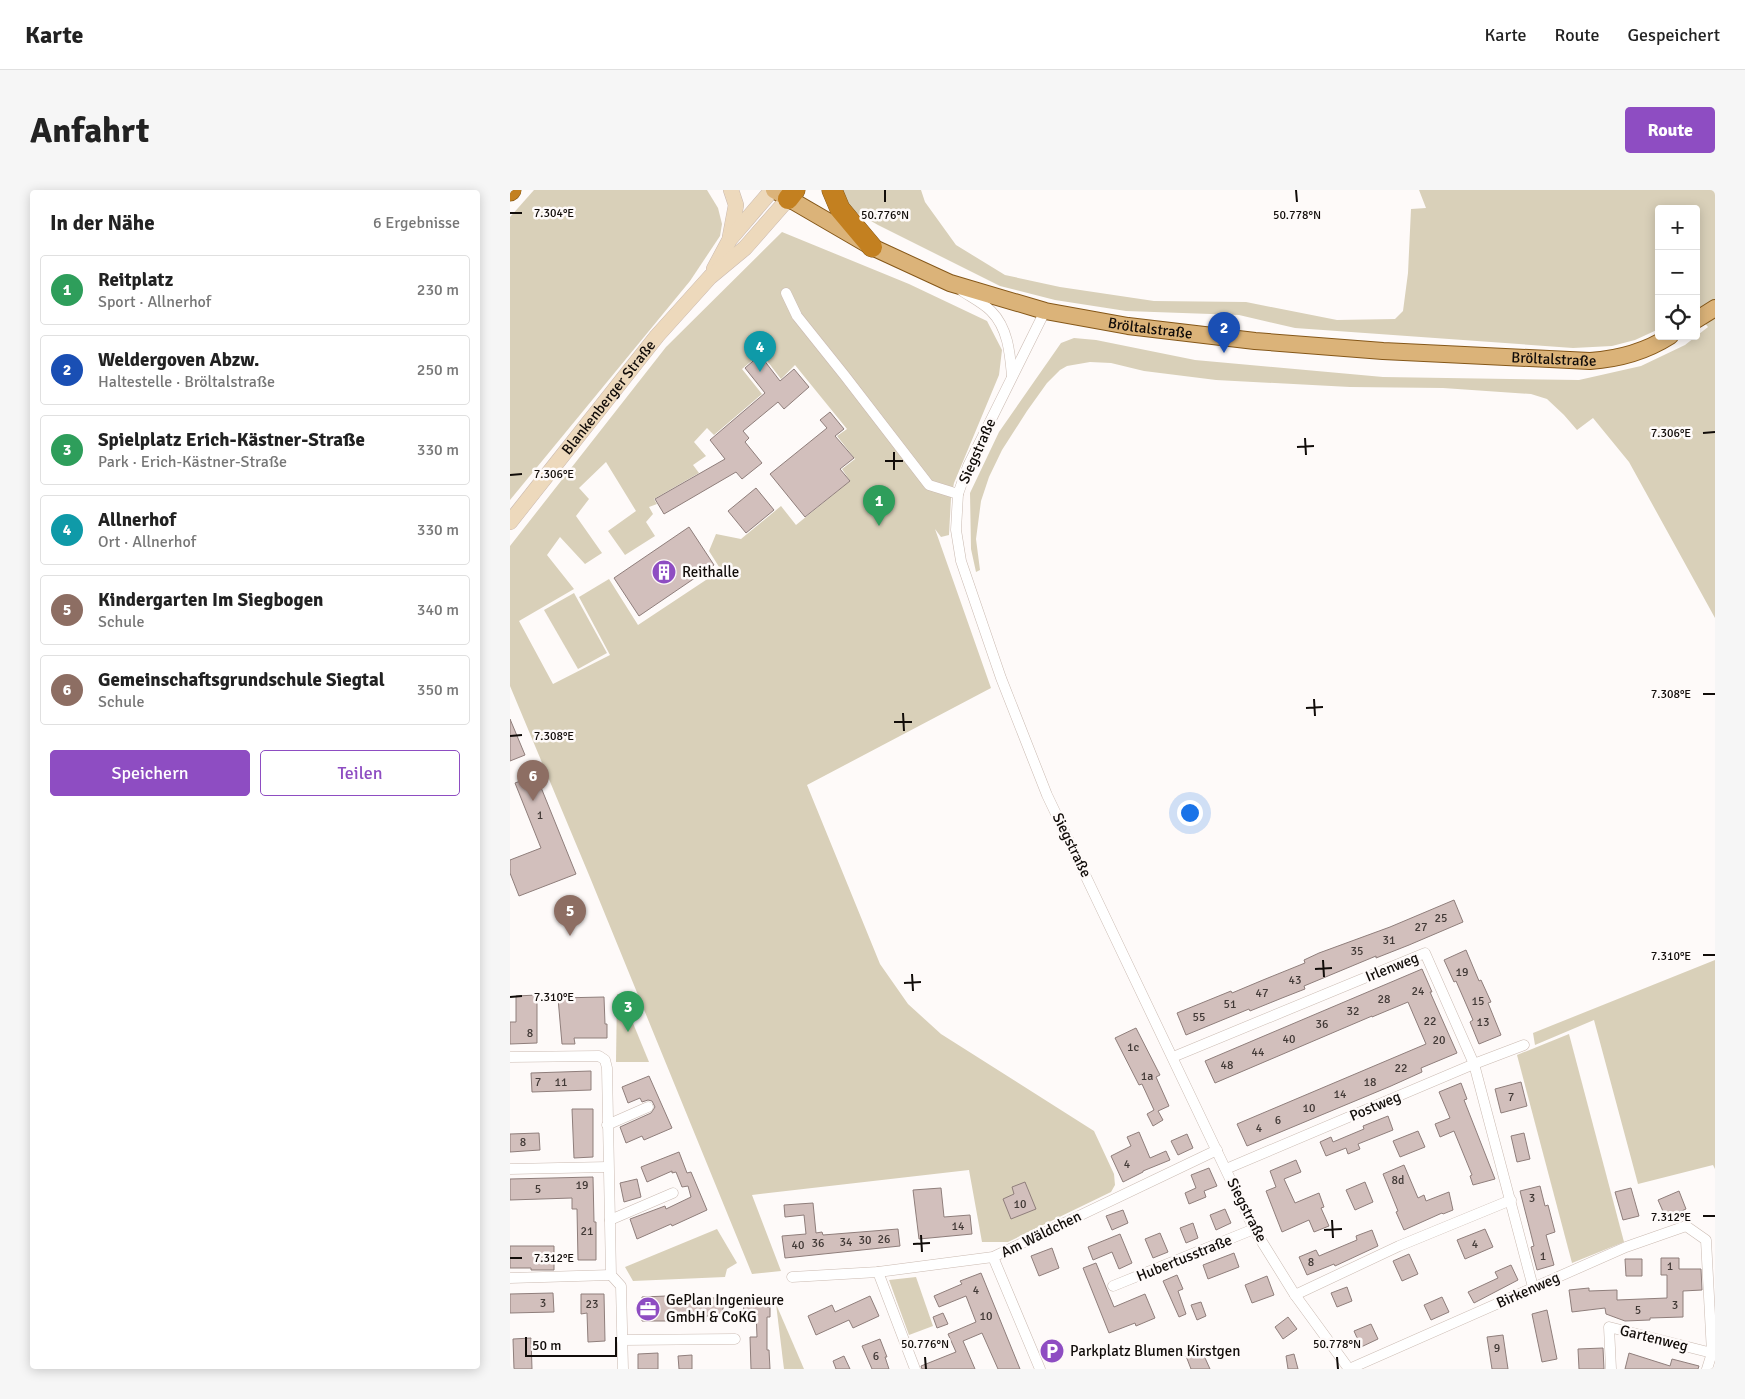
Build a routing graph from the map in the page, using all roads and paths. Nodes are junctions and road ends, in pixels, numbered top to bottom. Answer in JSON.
{"nodes":[{"id":1,"x":731,"y":190,"type":"edge"},
{"id":2,"x":832,"y":190,"type":"edge"},
{"id":3,"x":782,"y":192,"type":"edge"},
{"id":4,"x":730,"y":239,"type":"junction"},
{"id":5,"x":872,"y":247,"type":"junction"},
{"id":6,"x":710,"y":277,"type":"junction"},
{"id":7,"x":950,"y":283,"type":"junction"},
{"id":8,"x":786,"y":294,"type":"dead end"},
{"id":9,"x":1715,"y":308,"type":"edge"},
{"id":10,"x":1045,"y":311,"type":"junction"},
{"id":11,"x":1700,"y":317,"type":"edge"},
{"id":12,"x":1662,"y":340,"type":"edge"},
{"id":13,"x":1012,"y":377,"type":"junction"},
{"id":14,"x":958,"y":494,"type":"junction"},
{"id":15,"x":510,"y":522,"type":"edge"},
{"id":16,"x":1524,"y":1045,"type":"dead end"},
{"id":17,"x":510,"y":1057,"type":"edge"},
{"id":18,"x":1172,"y":1057,"type":"junction"},
{"id":19,"x":1474,"y":1064,"type":"junction"},
{"id":20,"x":648,"y":1107,"type":"dead end"},
{"id":21,"x":607,"y":1125,"type":"junction"},
{"id":22,"x":1217,"y":1150,"type":"junction"},
{"id":23,"x":608,"y":1167,"type":"junction"},
{"id":24,"x":510,"y":1168,"type":"edge"},
{"id":25,"x":1226,"y":1169,"type":"junction"},
{"id":26,"x":673,"y":1193,"type":"dead end"},
{"id":27,"x":1510,"y":1200,"type":"junction"},
{"id":28,"x":610,"y":1220,"type":"junction"},
{"id":29,"x":1254,"y":1230,"type":"junction"},
{"id":30,"x":1706,"y":1240,"type":"joint"},
{"id":31,"x":993,"y":1257,"type":"junction"},
{"id":32,"x":878,"y":1272,"type":"junction"},
{"id":33,"x":611,"y":1275,"type":"junction"},
{"id":34,"x":792,"y":1277,"type":"dead end"},
{"id":35,"x":510,"y":1278,"type":"edge"},
{"id":36,"x":1113,"y":1286,"type":"dead end"},
{"id":37,"x":1533,"y":1288,"type":"junction"},
{"id":38,"x":1295,"y":1295,"type":"junction"},
{"id":39,"x":735,"y":1339,"type":"dead end"},
{"id":40,"x":622,"y":1340,"type":"junction"},
{"id":41,"x":1712,"y":1353,"type":"junction"},
{"id":42,"x":623,"y":1369,"type":"edge"},
{"id":43,"x":915,"y":1369,"type":"edge"},
{"id":44,"x":1040,"y":1369,"type":"edge"},
{"id":45,"x":1349,"y":1369,"type":"edge"},
{"id":46,"x":1610,"y":1369,"type":"edge"},
{"id":47,"x":1707,"y":1369,"type":"edge"}],
"edges":[{"from":1,"to":4,"type":"street"},
{"from":2,"to":5,"type":"highway"},
{"from":3,"to":4,"type":"street","name":"Blankenberger Straße"},
{"from":3,"to":5,"type":"main road","name":"Bröltalstraße"},
{"from":3,"to":6,"type":"street","name":"Blankenberger Straße"},
{"from":4,"to":6,"type":"street","name":"Blankenberger Straße"},
{"from":5,"to":7,"type":"main road","name":"Bröltalstraße"},
{"from":6,"to":15,"type":"street","name":"Blankenberger Straße"},
{"from":7,"to":10,"type":"main road","name":"Bröltalstraße"},
{"from":7,"to":13,"type":"street"},
{"from":8,"to":14,"type":"street"},
{"from":9,"to":11,"type":"main road"},
{"from":10,"to":12,"type":"main road","name":"Bröltalstraße"},
{"from":10,"to":13,"type":"street","name":"Siegstraße"},
{"from":13,"to":14,"type":"street","name":"Siegstraße"},
{"from":14,"to":18,"type":"street","name":"Siegstraße"},
{"from":16,"to":19,"type":"street","name":"Postweg"},
{"from":17,"to":21,"type":"street"},
{"from":18,"to":19,"type":"street","name":"Irlenweg"},
{"from":18,"to":22,"type":"street","name":"Siegstraße"},
{"from":19,"to":25,"type":"street","name":"Postweg"},
{"from":19,"to":27,"type":"street","name":"Irlenweg"},
{"from":20,"to":21,"type":"street"},
{"from":21,"to":23,"type":"street"},
{"from":22,"to":25,"type":"street","name":"Siegstraße"},
{"from":22,"to":31,"type":"street","name":"Am Wäldchen"},
{"from":23,"to":24,"type":"street"},
{"from":23,"to":28,"type":"street"},
{"from":25,"to":29,"type":"street","name":"Siegstraße"},
{"from":26,"to":28,"type":"street"},
{"from":27,"to":37,"type":"street","name":"Irlenweg"},
{"from":27,"to":38,"type":"street"},
{"from":28,"to":33,"type":"street"},
{"from":29,"to":36,"type":"street","name":"Hubertusstraße"},
{"from":29,"to":38,"type":"street","name":"Siegstraße"},
{"from":30,"to":37,"type":"street","name":"Birkenweg"},
{"from":30,"to":41,"type":"street","name":"Gartenweg"},
{"from":31,"to":32,"type":"street","name":"Am Wäldchen"},
{"from":31,"to":44,"type":"street"},
{"from":32,"to":34,"type":"street","name":"Am Wäldchen"},
{"from":32,"to":43,"type":"street"},
{"from":33,"to":35,"type":"street"},
{"from":33,"to":40,"type":"street"},
{"from":37,"to":45,"type":"street","name":"Birkenweg"},
{"from":38,"to":45,"type":"street","name":"Siegstraße"},
{"from":39,"to":40,"type":"street"},
{"from":40,"to":42,"type":"street"},
{"from":41,"to":46,"type":"street","name":"Gartenweg"},
{"from":41,"to":47,"type":"street","name":"Gartenweg"}]}
